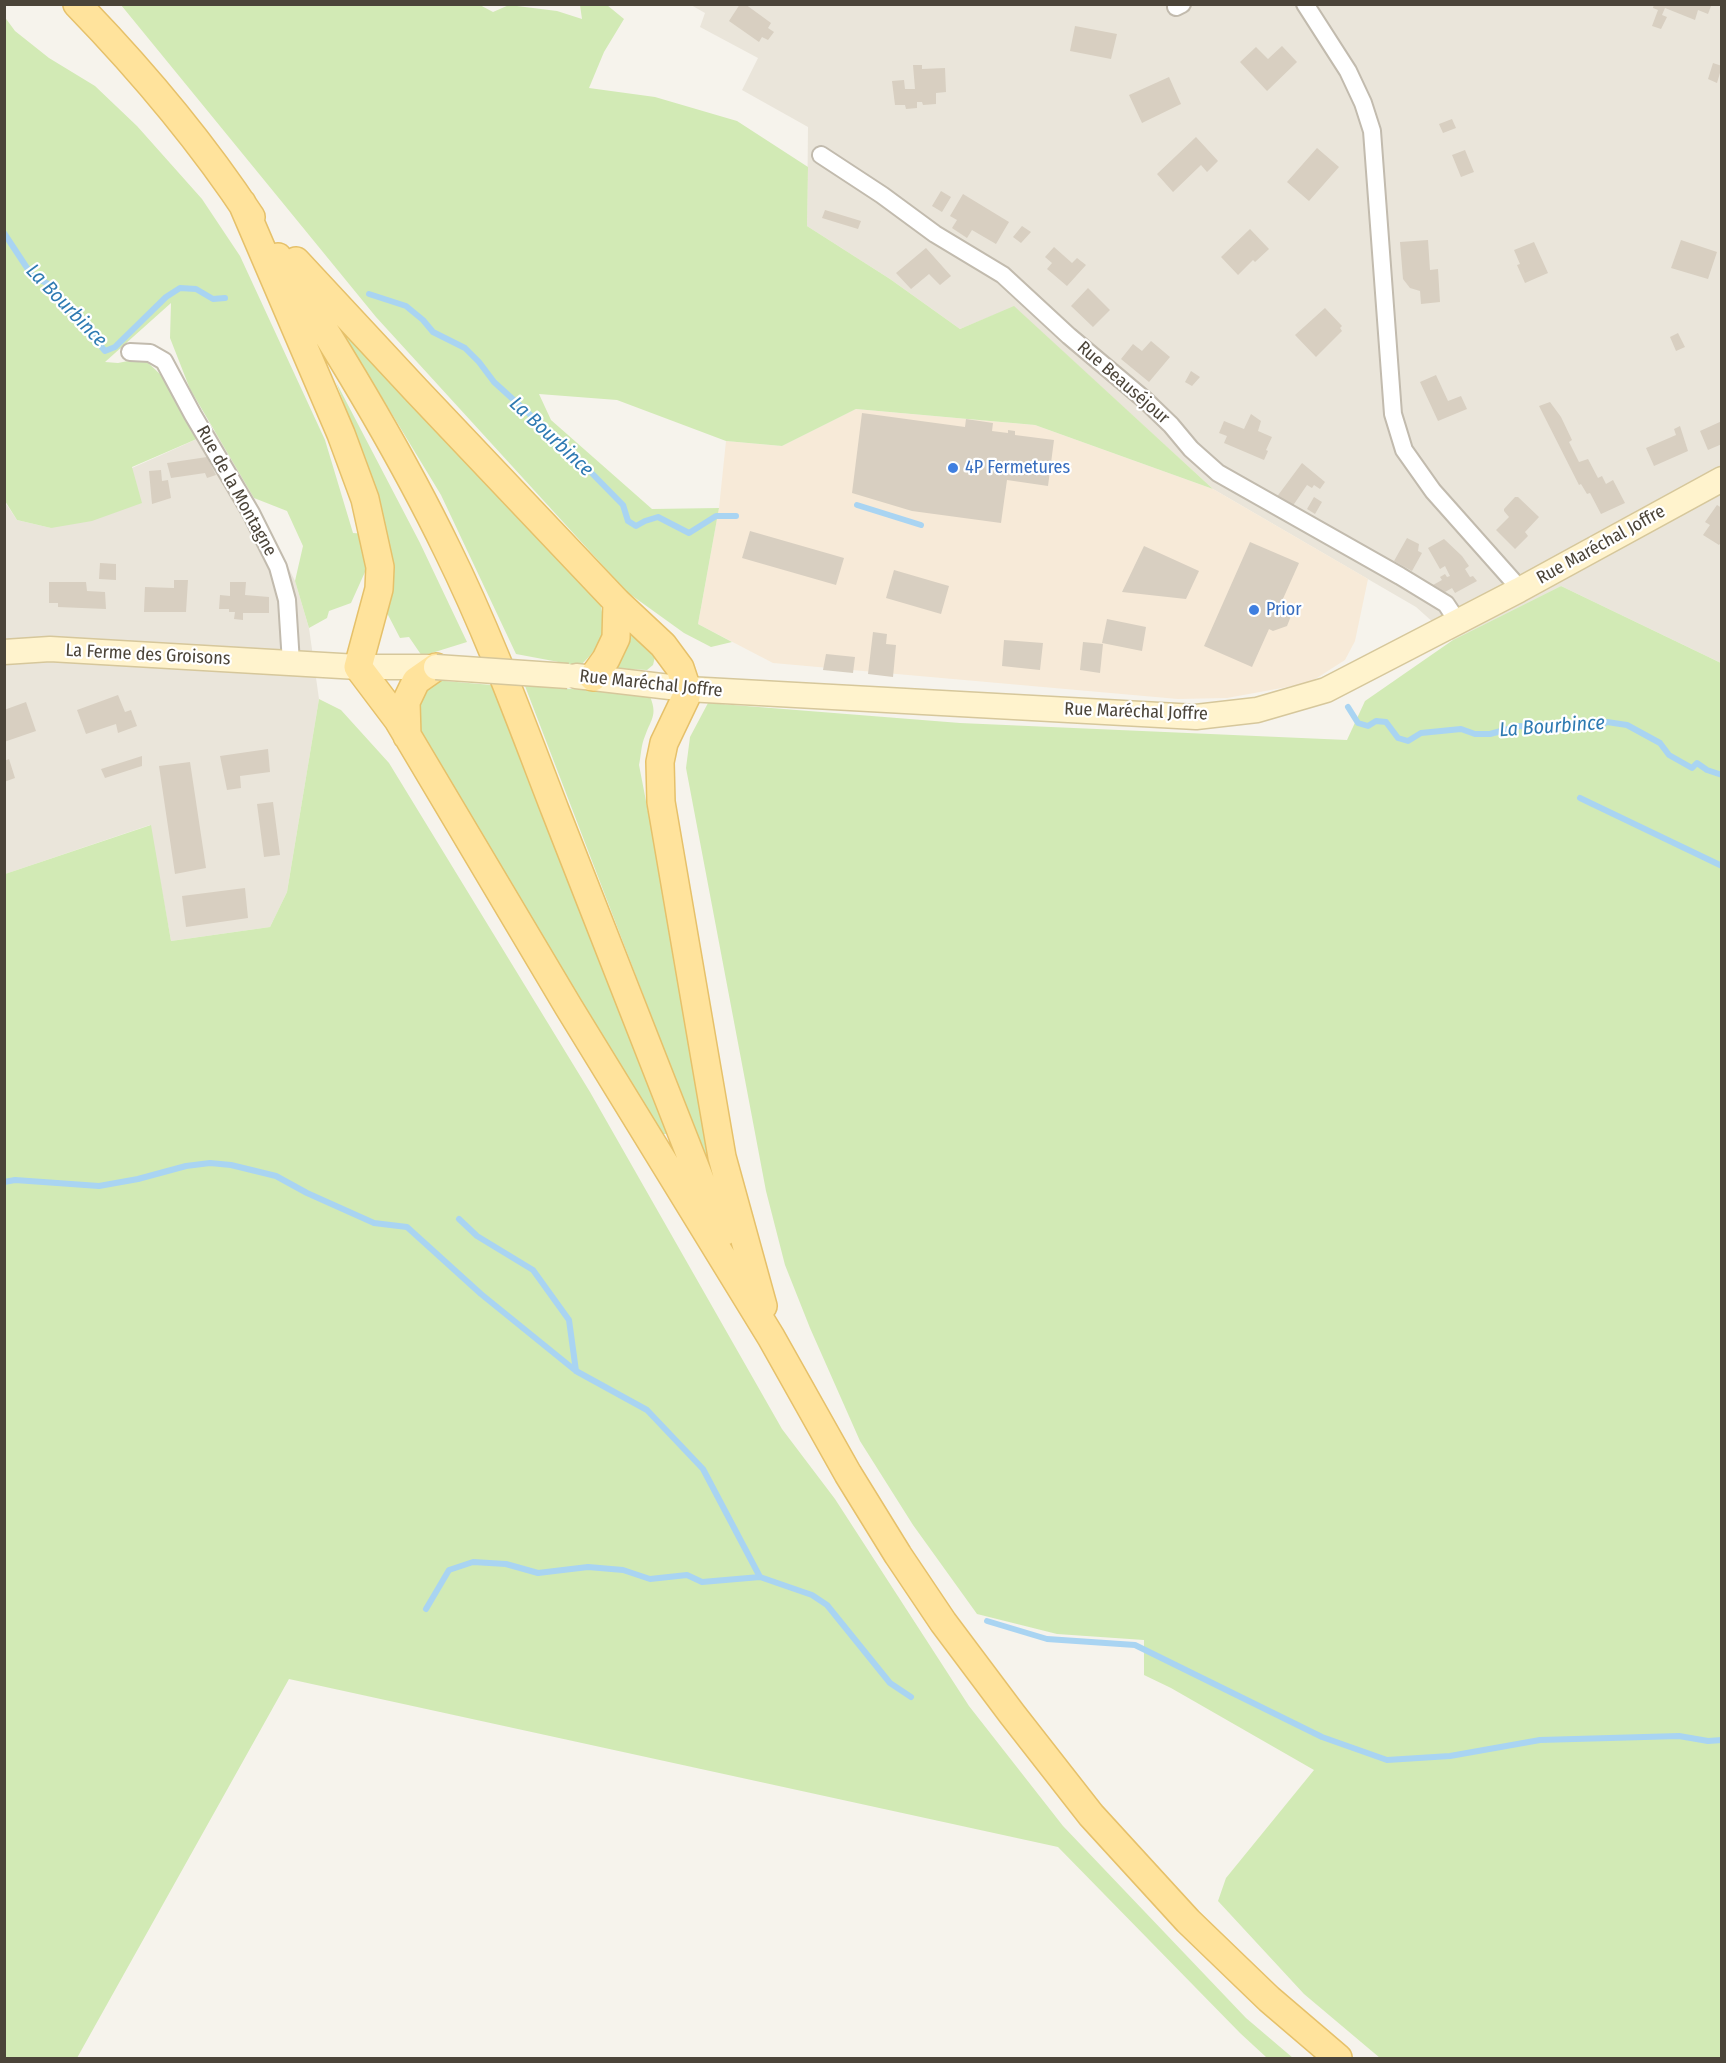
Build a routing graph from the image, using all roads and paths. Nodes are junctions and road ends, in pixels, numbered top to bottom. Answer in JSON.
{"nodes":[{"id":1,"x":77,"y":4,"type":"edge"},
{"id":2,"x":1305,"y":4,"type":"edge"},
{"id":3,"x":821,"y":155,"type":"dead end"},
{"id":4,"x":242,"y":203,"type":"junction"},
{"id":5,"x":130,"y":352,"type":"dead end"},
{"id":6,"x":1719,"y":483,"type":"edge"},
{"id":7,"x":1519,"y":590,"type":"junction"},
{"id":8,"x":617,"y":602,"type":"junction"},
{"id":9,"x":1458,"y":622,"type":"junction"},
{"id":10,"x":4,"y":652,"type":"edge"},
{"id":11,"x":291,"y":663,"type":"junction"},
{"id":12,"x":358,"y":667,"type":"junction"},
{"id":13,"x":436,"y":667,"type":"junction"},
{"id":14,"x":580,"y":677,"type":"junction"},
{"id":15,"x":687,"y":689,"type":"junction"},
{"id":16,"x":406,"y":736,"type":"junction"},
{"id":17,"x":771,"y":1336,"type":"junction"},
{"id":18,"x":1338,"y":2058,"type":"edge"}],
"edges":[{"from":1,"to":4,"type":"main road"},
{"from":2,"to":7,"type":"street"},
{"from":3,"to":9,"type":"street","name":"Rue Beauséjour"},
{"from":4,"to":8,"type":"main road"},
{"from":4,"to":12,"type":"main road"},
{"from":4,"to":17,"type":"main road"},
{"from":5,"to":11,"type":"street","name":"Rue de la Montagne"},
{"from":6,"to":7,"type":"main road","name":"Rue Maréchal Joffre"},
{"from":7,"to":9,"type":"main road","name":"Rue Maréchal Joffre"},
{"from":8,"to":14,"type":"main road"},
{"from":8,"to":15,"type":"main road"},
{"from":9,"to":15,"type":"main road","name":"Rue Maréchal Joffre"},
{"from":10,"to":11,"type":"main road","name":"La Ferme des Groisons"},
{"from":11,"to":12,"type":"main road","name":"La Ferme des Groisons"},
{"from":12,"to":13,"type":"main road","name":"La Ferme des Groisons"},
{"from":12,"to":16,"type":"main road"},
{"from":13,"to":14,"type":"main road","name":"Rue Maréchal Joffre","bridge":true},
{"from":13,"to":16,"type":"main road"},
{"from":14,"to":15,"type":"main road","name":"Rue Maréchal Joffre"},
{"from":15,"to":17,"type":"main road"},
{"from":16,"to":17,"type":"main road"},
{"from":17,"to":18,"type":"main road"}]}
